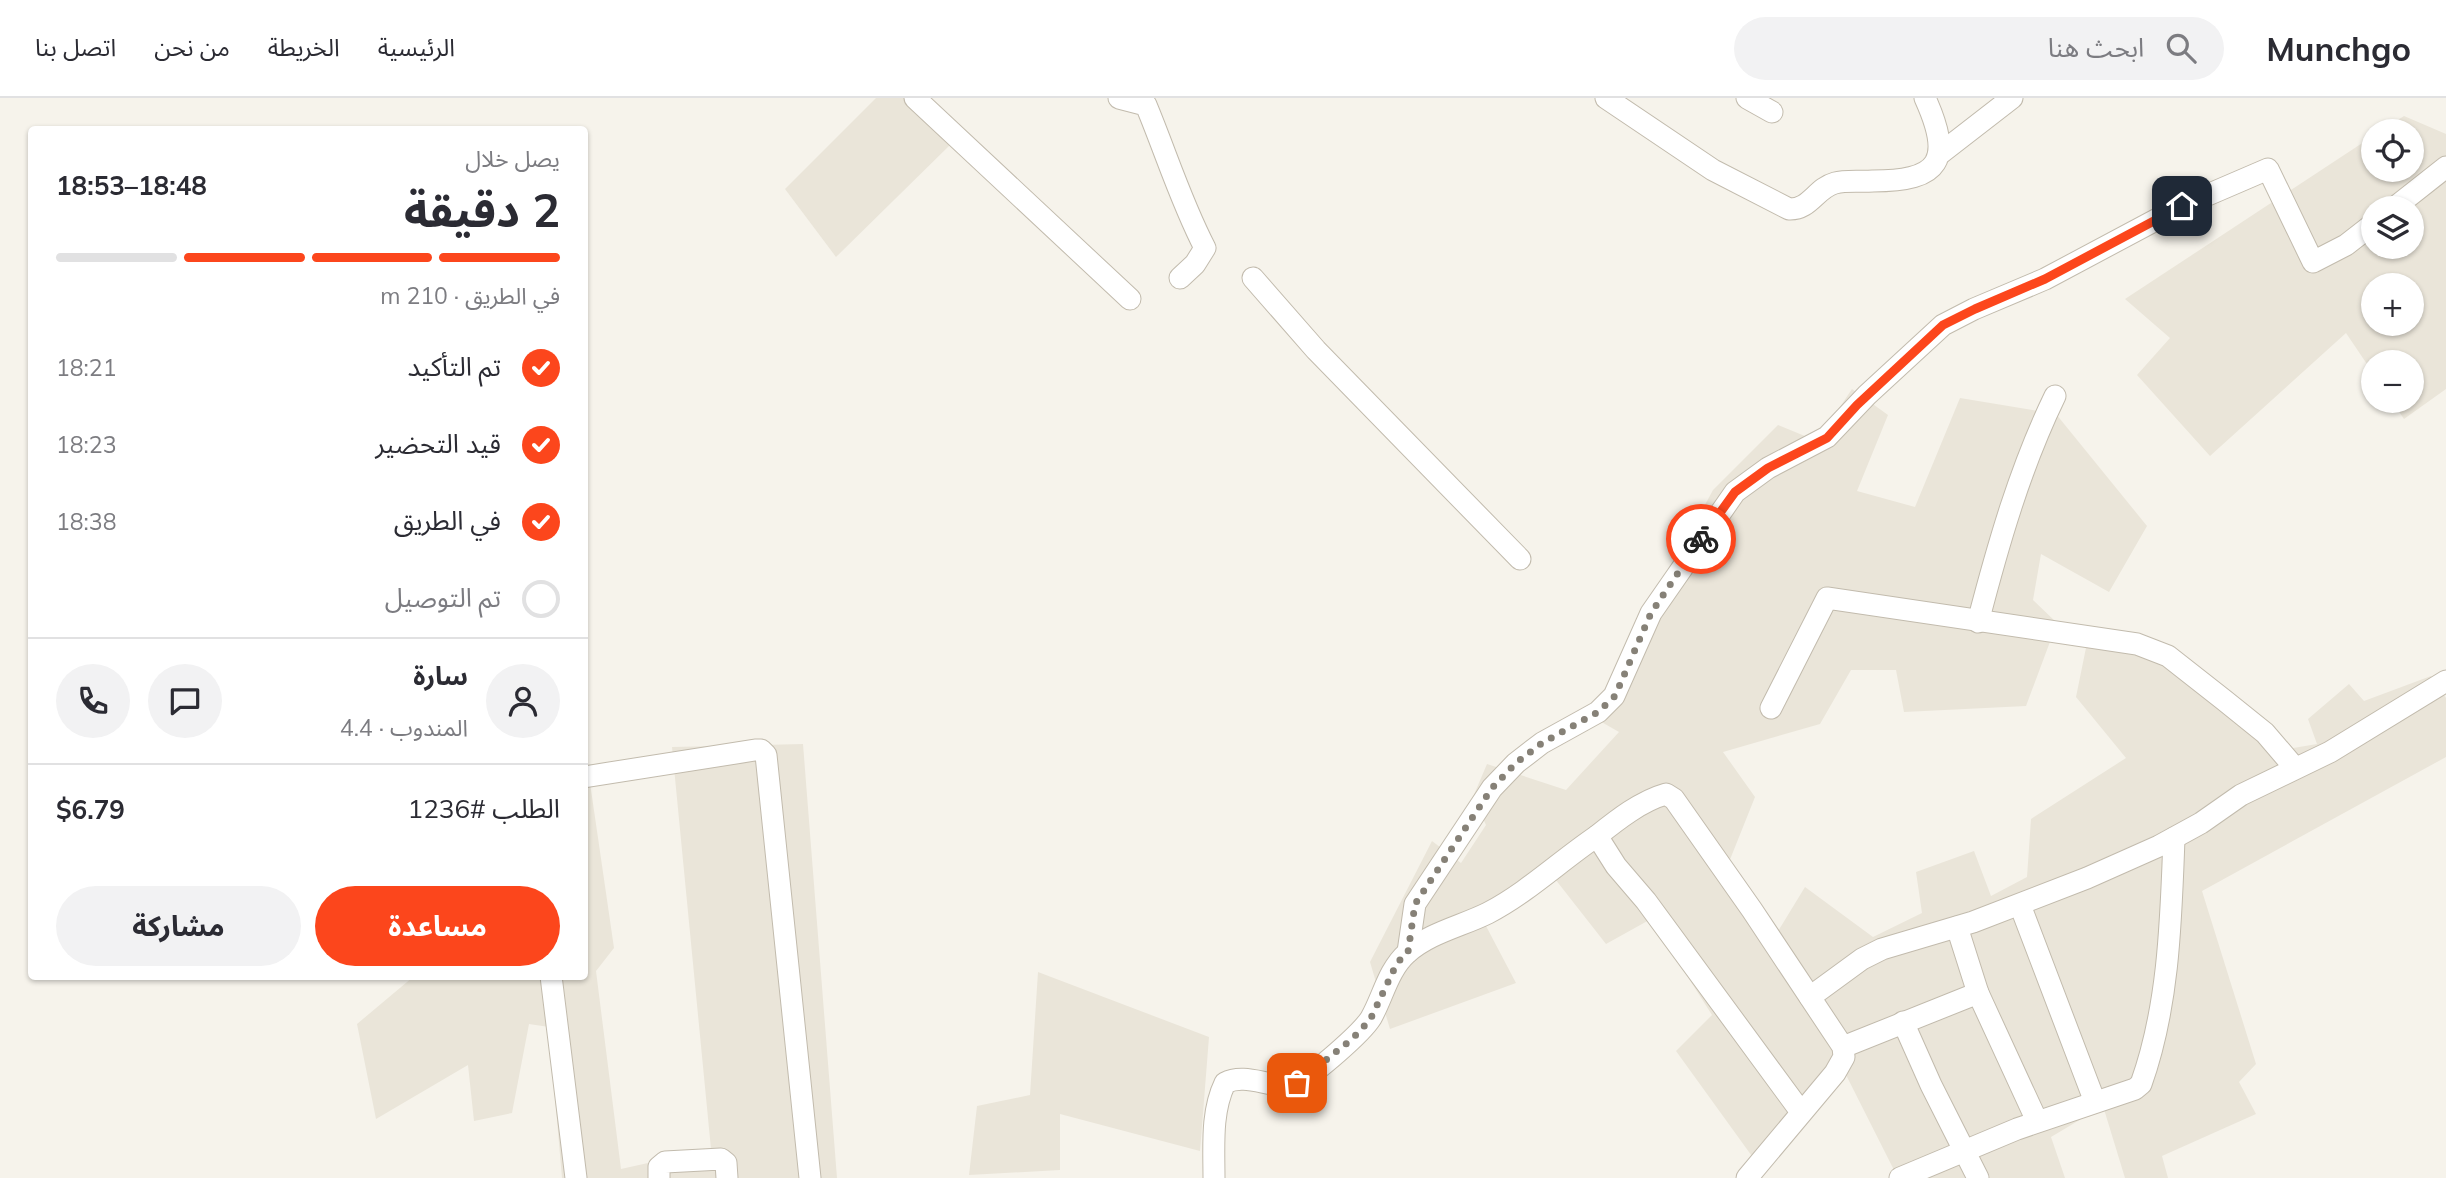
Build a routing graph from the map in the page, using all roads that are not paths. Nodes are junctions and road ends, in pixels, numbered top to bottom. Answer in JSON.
{"nodes":[{"id":1,"x":1119,"y":98,"type":"edge"},
{"id":2,"x":1606,"y":98,"type":"edge"},
{"id":3,"x":1747,"y":98,"type":"edge"},
{"id":4,"x":1925,"y":98,"type":"edge"},
{"id":5,"x":2012,"y":98,"type":"edge"},
{"id":6,"x":917,"y":99,"type":"edge"},
{"id":7,"x":1146,"y":102,"type":"edge"},
{"id":8,"x":1772,"y":112,"type":"dead end"},
{"id":9,"x":1941,"y":153,"type":"junction"},
{"id":10,"x":2446,"y":167,"type":"edge"},
{"id":11,"x":2409,"y":196,"type":"edge"},
{"id":12,"x":2361,"y":233,"type":"edge"},
{"id":13,"x":1180,"y":278,"type":"dead end"},
{"id":14,"x":1253,"y":278,"type":"dead end"},
{"id":15,"x":1130,"y":299,"type":"dead end"},
{"id":16,"x":2055,"y":396,"type":"dead end"},
{"id":17,"x":1520,"y":559,"type":"dead end"},
{"id":18,"x":1978,"y":622,"type":"junction"},
{"id":19,"x":2446,"y":681,"type":"edge"},
{"id":20,"x":1771,"y":708,"type":"dead end"},
{"id":21,"x":2295,"y":768,"type":"junction"},
{"id":22,"x":588,"y":777,"type":"edge"},
{"id":23,"x":1597,"y":836,"type":"junction"},
{"id":24,"x":2174,"y":838,"type":"junction"},
{"id":25,"x":2020,"y":905,"type":"junction"},
{"id":26,"x":1956,"y":927,"type":"junction"},
{"id":27,"x":1408,"y":952,"type":"junction"},
{"id":28,"x":551,"y":980,"type":"edge"},
{"id":29,"x":1978,"y":993,"type":"junction"},
{"id":30,"x":1810,"y":997,"type":"junction"},
{"id":31,"x":1903,"y":1022,"type":"junction"},
{"id":32,"x":1843,"y":1047,"type":"junction"},
{"id":33,"x":2095,"y":1102,"type":"junction"},
{"id":34,"x":1801,"y":1112,"type":"junction"},
{"id":35,"x":2037,"y":1121,"type":"junction"},
{"id":36,"x":1963,"y":1151,"type":"junction"},
{"id":37,"x":576,"y":1178,"type":"edge"},
{"id":38,"x":659,"y":1178,"type":"edge"},
{"id":39,"x":727,"y":1178,"type":"edge"},
{"id":40,"x":810,"y":1178,"type":"edge"},
{"id":41,"x":1214,"y":1178,"type":"edge"},
{"id":42,"x":1747,"y":1178,"type":"edge"},
{"id":43,"x":1899,"y":1178,"type":"edge"},
{"id":44,"x":1978,"y":1178,"type":"edge"}],
"edges":[{"from":1,"to":7,"type":"street"},
{"from":2,"to":9,"type":"street"},
{"from":3,"to":8,"type":"street"},
{"from":4,"to":9,"type":"street"},
{"from":5,"to":9,"type":"street"},
{"from":6,"to":15,"type":"street"},
{"from":7,"to":13,"type":"street"},
{"from":10,"to":11,"type":"street"},
{"from":12,"to":27,"type":"street"},
{"from":14,"to":17,"type":"street"},
{"from":16,"to":18,"type":"street"},
{"from":18,"to":20,"type":"street"},
{"from":18,"to":21,"type":"street"},
{"from":19,"to":21,"type":"street"},
{"from":21,"to":24,"type":"street"},
{"from":22,"to":40,"type":"street"},
{"from":23,"to":27,"type":"street"},
{"from":23,"to":30,"type":"street"},
{"from":23,"to":34,"type":"street"},
{"from":24,"to":25,"type":"street"},
{"from":24,"to":33,"type":"street"},
{"from":25,"to":26,"type":"street"},
{"from":25,"to":33,"type":"street"},
{"from":26,"to":29,"type":"street"},
{"from":26,"to":30,"type":"street"},
{"from":27,"to":41,"type":"street"},
{"from":28,"to":37,"type":"street"},
{"from":29,"to":31,"type":"street"},
{"from":29,"to":35,"type":"street"},
{"from":30,"to":32,"type":"street"},
{"from":31,"to":32,"type":"street"},
{"from":31,"to":36,"type":"street"},
{"from":32,"to":34,"type":"street"},
{"from":33,"to":35,"type":"street"},
{"from":34,"to":42,"type":"street"},
{"from":35,"to":36,"type":"street"},
{"from":36,"to":43,"type":"street"},
{"from":36,"to":44,"type":"street"},
{"from":38,"to":39,"type":"street"}]}
